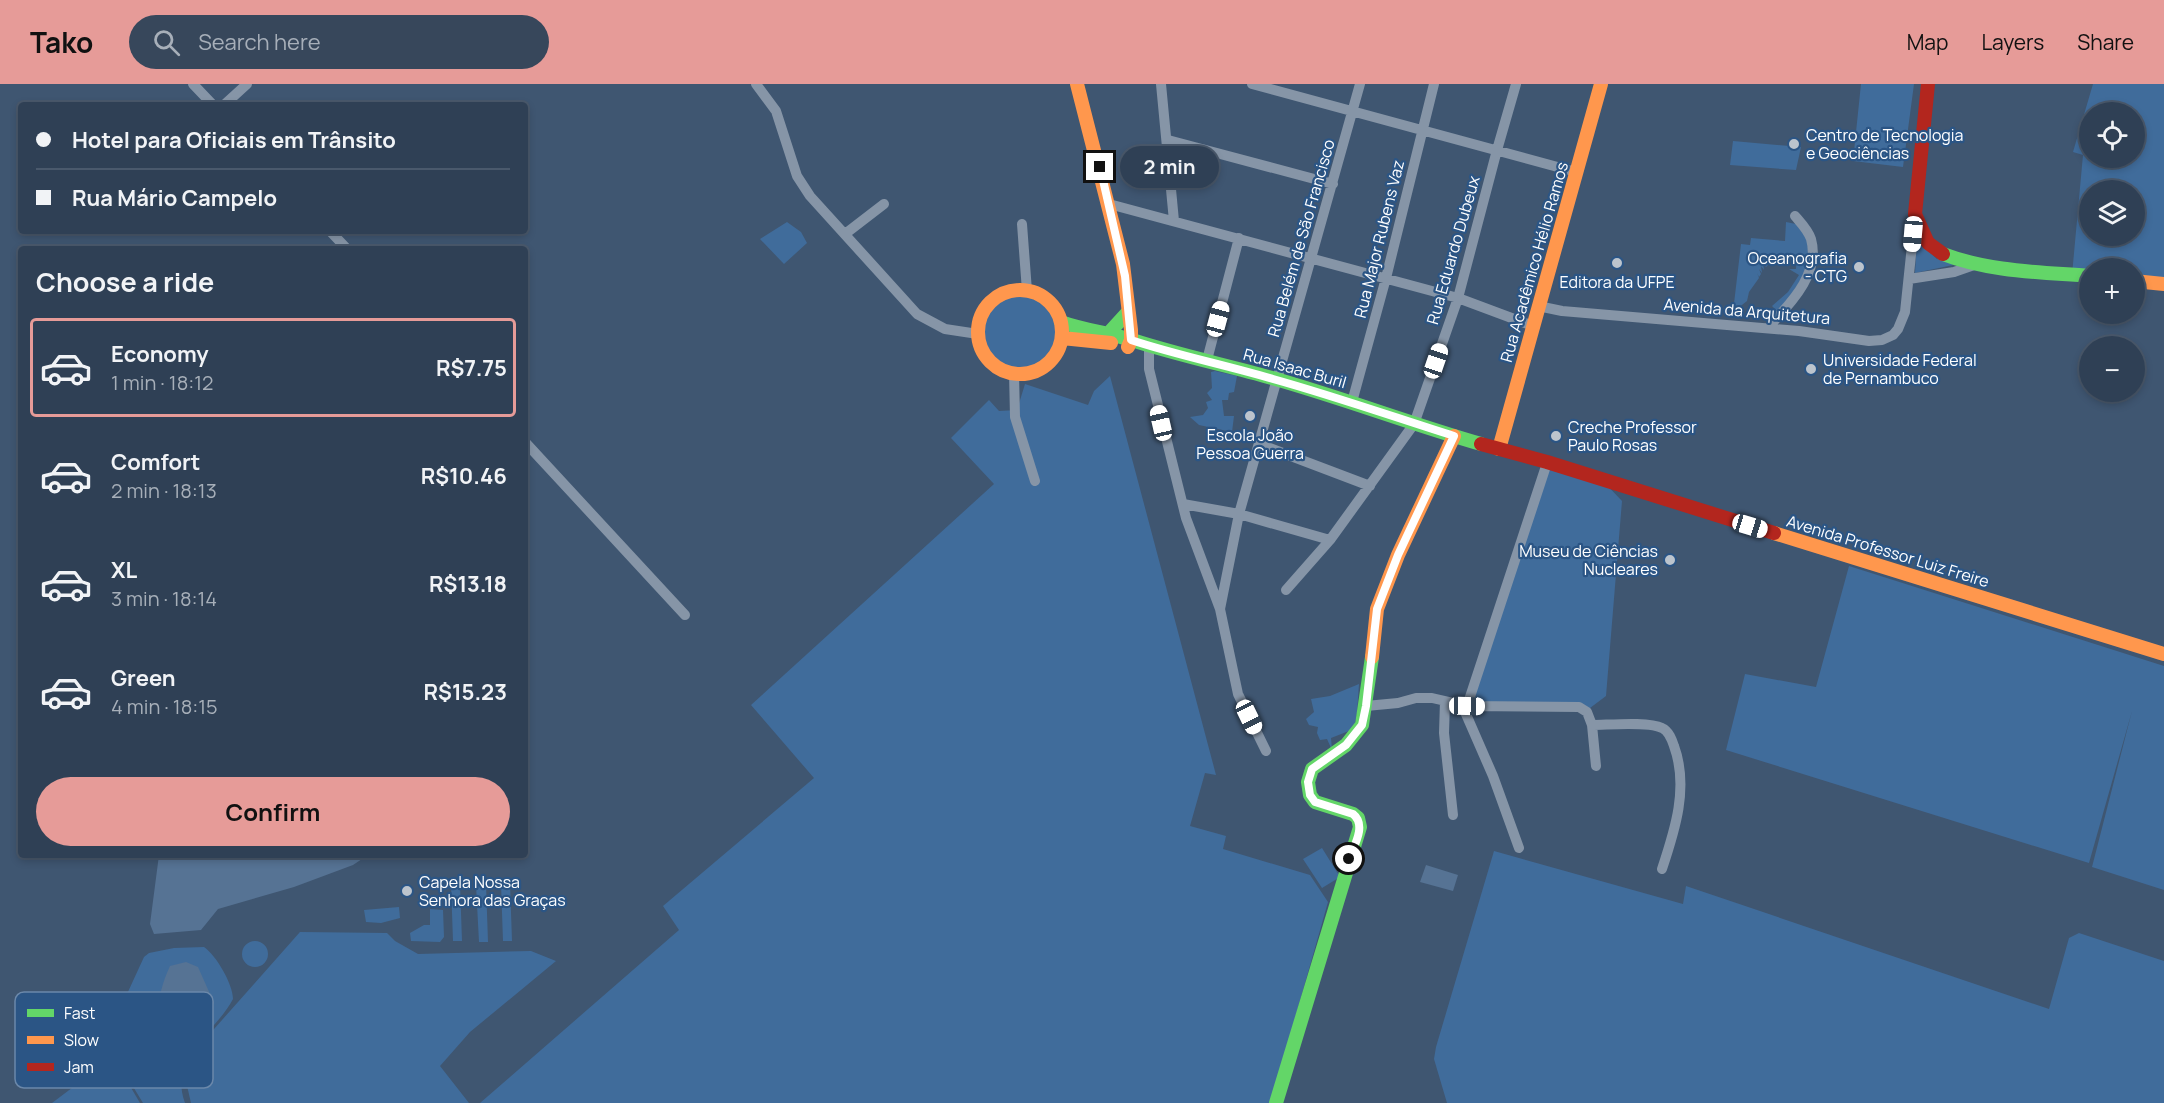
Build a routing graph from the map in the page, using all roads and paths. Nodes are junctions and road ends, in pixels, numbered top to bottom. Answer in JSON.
{"nodes":[{"id":1,"x":193,"y":84,"type":"edge"},
{"id":2,"x":247,"y":84,"type":"edge"},
{"id":3,"x":756,"y":84,"type":"edge"},
{"id":4,"x":1077,"y":84,"type":"edge"},
{"id":5,"x":1161,"y":84,"type":"edge"},
{"id":6,"x":1252,"y":84,"type":"edge"},
{"id":7,"x":1360,"y":84,"type":"edge"},
{"id":8,"x":1434,"y":84,"type":"edge"},
{"id":9,"x":1516,"y":84,"type":"edge"},
{"id":10,"x":1600,"y":84,"type":"edge"},
{"id":11,"x":1928,"y":84,"type":"edge"},
{"id":12,"x":1267,"y":86,"type":"edge"},
{"id":13,"x":210,"y":102,"type":"edge"},
{"id":14,"x":227,"y":102,"type":"edge"},
{"id":15,"x":1352,"y":110,"type":"junction"},
{"id":16,"x":1422,"y":130,"type":"junction"},
{"id":17,"x":1168,"y":140,"type":"junction"},
{"id":18,"x":1497,"y":150,"type":"junction"},
{"id":19,"x":1576,"y":172,"type":"junction"},
{"id":20,"x":1333,"y":184,"type":"junction"},
{"id":21,"x":884,"y":204,"type":"dead end"},
{"id":22,"x":1109,"y":204,"type":"junction"},
{"id":23,"x":1915,"y":214,"type":"junction"},
{"id":24,"x":1795,"y":216,"type":"dead end"},
{"id":25,"x":1174,"y":221,"type":"junction"},
{"id":26,"x":1022,"y":224,"type":"dead end"},
{"id":27,"x":333,"y":234,"type":"edge"},
{"id":28,"x":845,"y":234,"type":"junction"},
{"id":29,"x":1239,"y":238,"type":"junction"},
{"id":30,"x":344,"y":246,"type":"edge"},
{"id":31,"x":1312,"y":258,"type":"junction"},
{"id":32,"x":1974,"y":265,"type":"junction"},
{"id":33,"x":2079,"y":275,"type":"edge"},
{"id":34,"x":1386,"y":279,"type":"junction"},
{"id":35,"x":1909,"y":279,"type":"junction"},
{"id":36,"x":2145,"y":282,"type":"edge"},
{"id":37,"x":2164,"y":284,"type":"edge"},
{"id":38,"x":1027,"y":291,"type":"junction"},
{"id":39,"x":1458,"y":298,"type":"junction"},
{"id":40,"x":1538,"y":306,"type":"junction"},
{"id":41,"x":1128,"y":312,"type":"junction"},
{"id":42,"x":1774,"y":321,"type":"dead end"},
{"id":43,"x":1061,"y":322,"type":"junction"},
{"id":44,"x":1533,"y":326,"type":"junction"},
{"id":45,"x":978,"y":334,"type":"junction"},
{"id":46,"x":1107,"y":335,"type":"junction"},
{"id":47,"x":1062,"y":338,"type":"junction"},
{"id":48,"x":1130,"y":343,"type":"junction"},
{"id":49,"x":1149,"y":347,"type":"junction"},
{"id":50,"x":1207,"y":360,"type":"junction"},
{"id":51,"x":1014,"y":373,"type":"junction"},
{"id":52,"x":1276,"y":379,"type":"junction"},
{"id":53,"x":1352,"y":402,"type":"junction"},
{"id":54,"x":1414,"y":424,"type":"junction"},
{"id":55,"x":1454,"y":436,"type":"junction"},
{"id":56,"x":1259,"y":444,"type":"junction"},
{"id":57,"x":528,"y":445,"type":"edge"},
{"id":58,"x":1499,"y":449,"type":"junction"},
{"id":59,"x":1547,"y":462,"type":"junction"},
{"id":60,"x":1035,"y":481,"type":"dead end"},
{"id":61,"x":1370,"y":486,"type":"junction"},
{"id":62,"x":1183,"y":504,"type":"junction"},
{"id":63,"x":1239,"y":514,"type":"junction"},
{"id":64,"x":1330,"y":540,"type":"junction"},
{"id":65,"x":1286,"y":590,"type":"dead end"},
{"id":66,"x":1220,"y":609,"type":"junction"},
{"id":67,"x":685,"y":615,"type":"dead end"},
{"id":68,"x":2164,"y":654,"type":"edge"},
{"id":69,"x":1445,"y":701,"type":"junction"},
{"id":70,"x":1465,"y":705,"type":"junction"},
{"id":71,"x":1366,"y":706,"type":"junction"},
{"id":72,"x":1592,"y":725,"type":"junction"},
{"id":73,"x":1266,"y":751,"type":"dead end"},
{"id":74,"x":1596,"y":766,"type":"dead end"},
{"id":75,"x":1453,"y":816,"type":"dead end"},
{"id":76,"x":1519,"y":848,"type":"dead end"},
{"id":77,"x":1662,"y":869,"type":"dead end"},
{"id":78,"x":1276,"y":1103,"type":"edge"}],
"edges":[{"from":1,"to":13,"type":"street"},
{"from":2,"to":14,"type":"street"},
{"from":3,"to":28,"type":"street"},
{"from":4,"to":22,"type":"main road"},
{"from":5,"to":17,"type":"street"},
{"from":6,"to":12,"type":"street"},
{"from":7,"to":15,"type":"street","name":"Rua Belém de São Francisco"},
{"from":8,"to":16,"type":"street","name":"Rua Major Rubens Vaz"},
{"from":9,"to":18,"type":"street","name":"Rua Eduardo Dubeux"},
{"from":10,"to":19,"type":"main road","name":"Rua Acadêmico Hélio Ramos"},
{"from":11,"to":23,"type":"main road","name":"Avenida da Arquitetura"},
{"from":12,"to":15,"type":"street"},
{"from":15,"to":16,"type":"street"},
{"from":15,"to":20,"type":"street","name":"Rua Belém de São Francisco"},
{"from":16,"to":18,"type":"street"},
{"from":16,"to":34,"type":"street","name":"Rua Major Rubens Vaz"},
{"from":17,"to":20,"type":"street"},
{"from":17,"to":25,"type":"street"},
{"from":18,"to":19,"type":"street"},
{"from":18,"to":39,"type":"street","name":"Rua Eduardo Dubeux"},
{"from":19,"to":40,"type":"main road","name":"Rua Acadêmico Hélio Ramos"},
{"from":20,"to":31,"type":"street","name":"Rua Belém de São Francisco"},
{"from":21,"to":28,"type":"street"},
{"from":22,"to":25,"type":"street"},
{"from":22,"to":41,"type":"main road"},
{"from":23,"to":32,"type":"main road"},
{"from":23,"to":35,"type":"street","name":"Avenida da Arquitetura"},
{"from":24,"to":42,"type":"street"},
{"from":25,"to":29,"type":"street"},
{"from":26,"to":38,"type":"street"},
{"from":27,"to":30,"type":"street"},
{"from":28,"to":45,"type":"street"},
{"from":29,"to":31,"type":"street"},
{"from":29,"to":50,"type":"street"},
{"from":31,"to":34,"type":"street"},
{"from":31,"to":52,"type":"street","name":"Rua Belém de São Francisco"},
{"from":32,"to":33,"type":"main road"},
{"from":32,"to":35,"type":"street"},
{"from":34,"to":39,"type":"street"},
{"from":34,"to":53,"type":"street","name":"Rua Major Rubens Vaz"},
{"from":35,"to":40,"type":"street","name":"Avenida da Arquitetura"},
{"from":36,"to":37,"type":"main road"},
{"from":38,"to":43,"type":"main road"},
{"from":38,"to":45,"type":"main road"},
{"from":39,"to":44,"type":"street"},
{"from":39,"to":54,"type":"street","name":"Rua Eduardo Dubeux"},
{"from":40,"to":44,"type":"main road","name":"Rua Acadêmico Hélio Ramos"},
{"from":41,"to":46,"type":"main road"},
{"from":41,"to":48,"type":"main road"},
{"from":43,"to":46,"type":"main road","name":"Rua Isaac Buril"},
{"from":43,"to":47,"type":"main road"},
{"from":44,"to":58,"type":"main road","name":"Rua Acadêmico Hélio Ramos"},
{"from":45,"to":51,"type":"main road"},
{"from":46,"to":48,"type":"main road","name":"Rua Isaac Buril"},
{"from":47,"to":48,"type":"main road","name":"Rua Isaac Buril"},
{"from":47,"to":51,"type":"main road"},
{"from":48,"to":49,"type":"main road","name":"Rua Isaac Buril"},
{"from":49,"to":50,"type":"main road","name":"Rua Isaac Buril"},
{"from":49,"to":62,"type":"street","name":"Rua Belém de São Francisco"},
{"from":50,"to":52,"type":"main road","name":"Rua Isaac Buril"},
{"from":51,"to":60,"type":"street"},
{"from":52,"to":53,"type":"main road","name":"Rua Isaac Buril"},
{"from":52,"to":56,"type":"street","name":"Rua Belém de São Francisco"},
{"from":53,"to":54,"type":"main road","name":"Rua Isaac Buril"},
{"from":54,"to":55,"type":"main road","name":"Rua Isaac Buril"},
{"from":54,"to":61,"type":"street","name":"Rua Eduardo Dubeux"},
{"from":55,"to":58,"type":"main road","name":"Rua Isaac Buril"},
{"from":55,"to":71,"type":"main road"},
{"from":56,"to":61,"type":"street"},
{"from":56,"to":63,"type":"street","name":"Rua Belém de São Francisco"},
{"from":57,"to":67,"type":"street"},
{"from":58,"to":59,"type":"main road","name":"Avenida Professor Luiz Freire"},
{"from":59,"to":68,"type":"main road","name":"Avenida Professor Luiz Freire"},
{"from":59,"to":70,"type":"street"},
{"from":61,"to":64,"type":"street","name":"Rua Eduardo Dubeux"},
{"from":62,"to":63,"type":"street"},
{"from":62,"to":66,"type":"street","name":"Rua Belém de São Francisco"},
{"from":63,"to":64,"type":"street"},
{"from":63,"to":66,"type":"street","name":"Rua Belém de São Francisco"},
{"from":64,"to":65,"type":"street","name":"Rua Eduardo Dubeux"},
{"from":66,"to":73,"type":"street","name":"Rua Belém de São Francisco"},
{"from":69,"to":70,"type":"street"},
{"from":69,"to":71,"type":"street"},
{"from":69,"to":75,"type":"street"},
{"from":70,"to":72,"type":"street"},
{"from":70,"to":76,"type":"street"},
{"from":71,"to":78,"type":"main road"},
{"from":72,"to":74,"type":"street"},
{"from":72,"to":77,"type":"street"}]}
